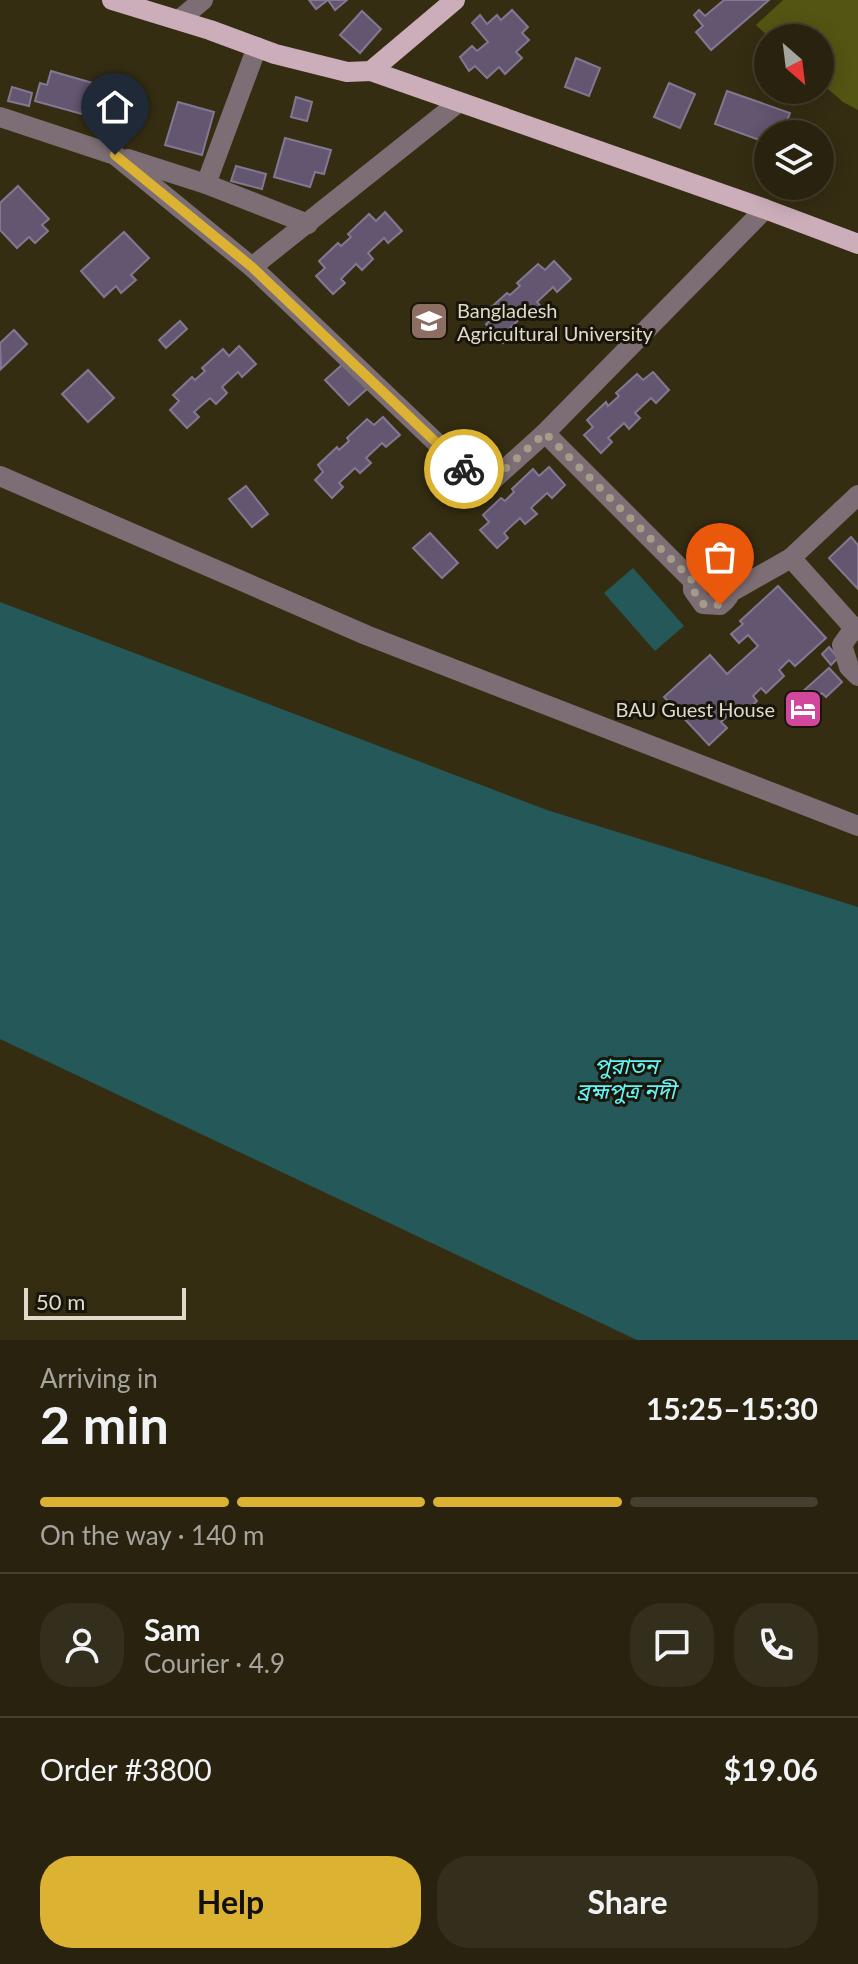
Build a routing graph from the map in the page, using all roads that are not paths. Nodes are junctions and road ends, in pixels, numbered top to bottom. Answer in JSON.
{"nodes":[{"id":1,"x":112,"y":0,"type":"edge"},
{"id":2,"x":203,"y":0,"type":"edge"},
{"id":3,"x":455,"y":0,"type":"edge"},
{"id":4,"x":179,"y":20,"type":"junction"},
{"id":5,"x":257,"y":47,"type":"junction"},
{"id":6,"x":371,"y":71,"type":"junction"},
{"id":7,"x":459,"y":102,"type":"junction"},
{"id":8,"x":0,"y":117,"type":"edge"},
{"id":9,"x":115,"y":155,"type":"junction"},
{"id":10,"x":206,"y":184,"type":"junction"},
{"id":11,"x":765,"y":209,"type":"junction"},
{"id":12,"x":308,"y":224,"type":"junction"},
{"id":13,"x":858,"y":244,"type":"edge"},
{"id":14,"x":252,"y":267,"type":"junction"},
{"id":15,"x":545,"y":433,"type":"junction"},
{"id":16,"x":0,"y":476,"type":"edge"},
{"id":17,"x":858,"y":495,"type":"edge"},
{"id":18,"x":791,"y":558,"type":"junction"},
{"id":19,"x":858,"y":676,"type":"edge"},
{"id":20,"x":858,"y":826,"type":"edge"}],
"edges":[{"from":1,"to":4,"type":"main road"},
{"from":2,"to":4,"type":"street"},
{"from":3,"to":6,"type":"main road"},
{"from":4,"to":5,"type":"main road"},
{"from":5,"to":6,"type":"main road"},
{"from":5,"to":10,"type":"street"},
{"from":6,"to":7,"type":"main road"},
{"from":7,"to":11,"type":"main road"},
{"from":7,"to":12,"type":"street"},
{"from":8,"to":9,"type":"street"},
{"from":9,"to":10,"type":"street"},
{"from":9,"to":14,"type":"street"},
{"from":10,"to":12,"type":"street"},
{"from":11,"to":13,"type":"main road"},
{"from":11,"to":15,"type":"street"},
{"from":12,"to":14,"type":"street"},
{"from":14,"to":15,"type":"street"},
{"from":15,"to":18,"type":"street"},
{"from":16,"to":20,"type":"street"},
{"from":17,"to":18,"type":"street"},
{"from":18,"to":19,"type":"street"}]}
